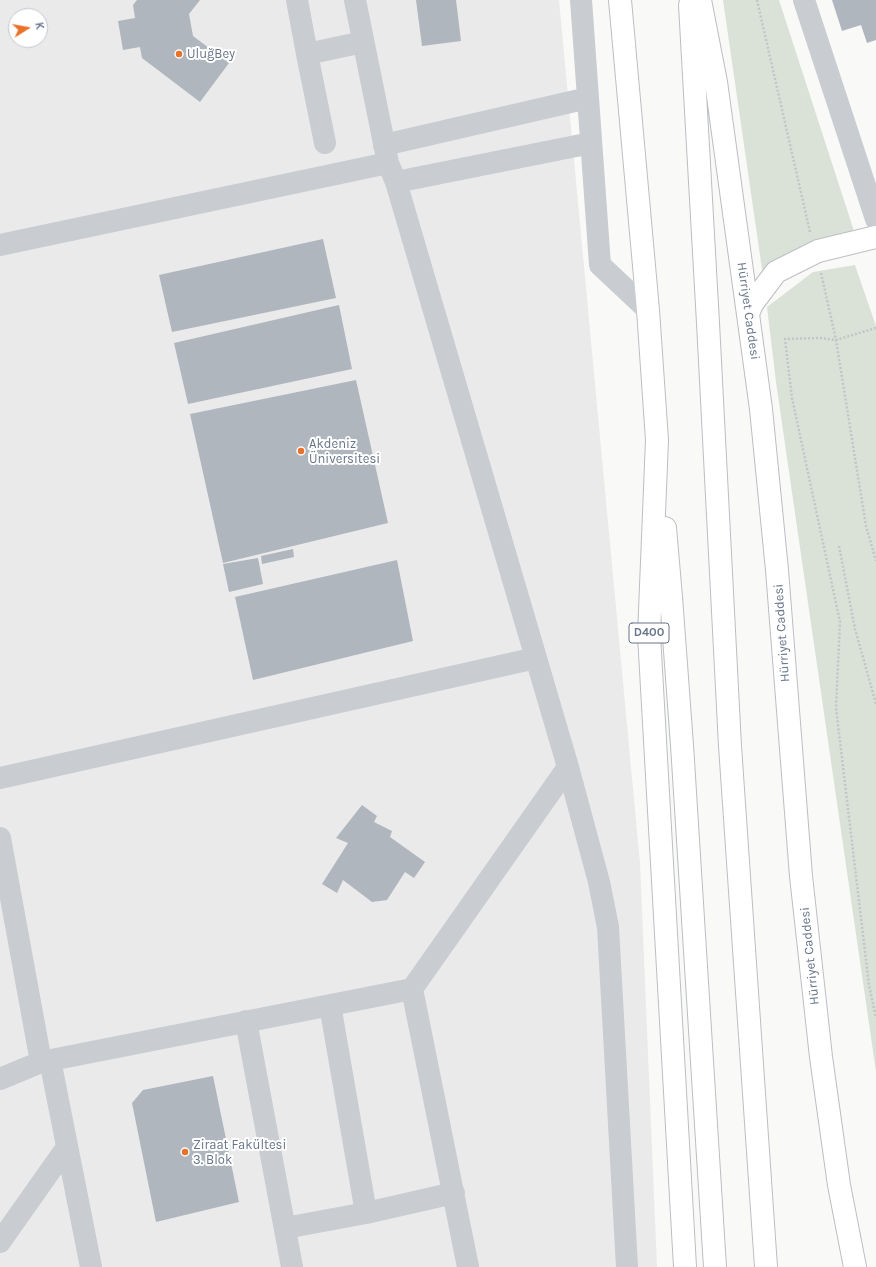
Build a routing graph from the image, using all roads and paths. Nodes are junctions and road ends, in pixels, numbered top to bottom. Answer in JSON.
{"nodes":[{"id":1,"x":297,"y":0,"type":"edge"},
{"id":2,"x":355,"y":0,"type":"edge"},
{"id":3,"x":581,"y":0,"type":"edge"},
{"id":4,"x":620,"y":0,"type":"edge"},
{"id":5,"x":689,"y":0,"type":"edge"},
{"id":6,"x":700,"y":0,"type":"edge"},
{"id":7,"x":757,"y":0,"type":"edge"},
{"id":8,"x":804,"y":0,"type":"edge"},
{"id":9,"x":363,"y":42,"type":"junction"},
{"id":10,"x":307,"y":54,"type":"junction"},
{"id":11,"x":588,"y":98,"type":"junction"},
{"id":12,"x":325,"y":143,"type":"dead end"},
{"id":13,"x":591,"y":143,"type":"junction"},
{"id":14,"x":390,"y":163,"type":"junction"},
{"id":15,"x":876,"y":219,"type":"edge"},
{"id":16,"x":811,"y":235,"type":"dead end"},
{"id":17,"x":876,"y":237,"type":"edge"},
{"id":18,"x":0,"y":245,"type":"edge"},
{"id":19,"x":820,"y":271,"type":"dead end"},
{"id":20,"x":648,"y":310,"type":"junction"},
{"id":21,"x":748,"y":314,"type":"junction"},
{"id":22,"x":876,"y":328,"type":"edge"},
{"id":23,"x":836,"y":340,"type":"junction"},
{"id":24,"x":657,"y":440,"type":"junction"},
{"id":25,"x":839,"y":546,"type":"dead end"},
{"id":26,"x":876,"y":562,"type":"edge"},
{"id":27,"x":536,"y":658,"type":"junction"},
{"id":28,"x":876,"y":704,"type":"edge"},
{"id":29,"x":568,"y":767,"type":"junction"},
{"id":30,"x":0,"y":778,"type":"edge"},
{"id":31,"x":0,"y":838,"type":"edge"},
{"id":32,"x":412,"y":989,"type":"junction"},
{"id":33,"x":330,"y":1005,"type":"junction"},
{"id":34,"x":876,"y":1018,"type":"edge"},
{"id":35,"x":246,"y":1021,"type":"junction"},
{"id":36,"x":46,"y":1061,"type":"junction"},
{"id":37,"x":0,"y":1079,"type":"edge"},
{"id":38,"x":67,"y":1147,"type":"junction"},
{"id":39,"x":454,"y":1193,"type":"junction"},
{"id":40,"x":366,"y":1213,"type":"junction"},
{"id":41,"x":285,"y":1228,"type":"junction"},
{"id":42,"x":0,"y":1242,"type":"edge"},
{"id":43,"x":91,"y":1267,"type":"edge"},
{"id":44,"x":292,"y":1267,"type":"edge"},
{"id":45,"x":468,"y":1267,"type":"edge"},
{"id":46,"x":627,"y":1267,"type":"edge"},
{"id":47,"x":685,"y":1267,"type":"edge"},
{"id":48,"x":715,"y":1267,"type":"edge"},
{"id":49,"x":766,"y":1267,"type":"edge"},
{"id":50,"x":855,"y":1267,"type":"edge"}],
"edges":[{"from":1,"to":10,"type":"street"},
{"from":2,"to":9,"type":"street"},
{"from":3,"to":11,"type":"street"},
{"from":4,"to":20,"type":"highway","number":"D400"},
{"from":5,"to":49,"type":"highway"},
{"from":6,"to":21,"type":"highway","name":"Hürriyet Caddesi"},
{"from":7,"to":16,"type":"path"},
{"from":8,"to":15,"type":"street"},
{"from":9,"to":10,"type":"street"},
{"from":9,"to":14,"type":"street"},
{"from":10,"to":12,"type":"street"},
{"from":11,"to":13,"type":"street"},
{"from":11,"to":14,"type":"street"},
{"from":13,"to":14,"type":"street"},
{"from":13,"to":20,"type":"street"},
{"from":14,"to":18,"type":"street"},
{"from":14,"to":27,"type":"street"},
{"from":17,"to":21,"type":"highway"},
{"from":19,"to":23,"type":"path"},
{"from":20,"to":24,"type":"highway","number":"D400"},
{"from":21,"to":50,"type":"highway","name":"Hürriyet Caddesi"},
{"from":22,"to":23,"type":"path"},
{"from":23,"to":26,"type":"path"},
{"from":23,"to":34,"type":"path"},
{"from":24,"to":47,"type":"highway","number":"D400"},
{"from":24,"to":48,"type":"highway"},
{"from":25,"to":28,"type":"path"},
{"from":27,"to":29,"type":"street"},
{"from":27,"to":30,"type":"street"},
{"from":29,"to":32,"type":"street"},
{"from":29,"to":46,"type":"street"},
{"from":31,"to":36,"type":"street"},
{"from":32,"to":33,"type":"street"},
{"from":32,"to":39,"type":"street"},
{"from":33,"to":35,"type":"street"},
{"from":33,"to":40,"type":"street"},
{"from":35,"to":36,"type":"street"},
{"from":35,"to":41,"type":"street"},
{"from":36,"to":37,"type":"street"},
{"from":36,"to":38,"type":"street"},
{"from":38,"to":42,"type":"street"},
{"from":38,"to":43,"type":"street"},
{"from":39,"to":40,"type":"street"},
{"from":39,"to":45,"type":"street"},
{"from":40,"to":41,"type":"street"},
{"from":41,"to":44,"type":"street"}]}
